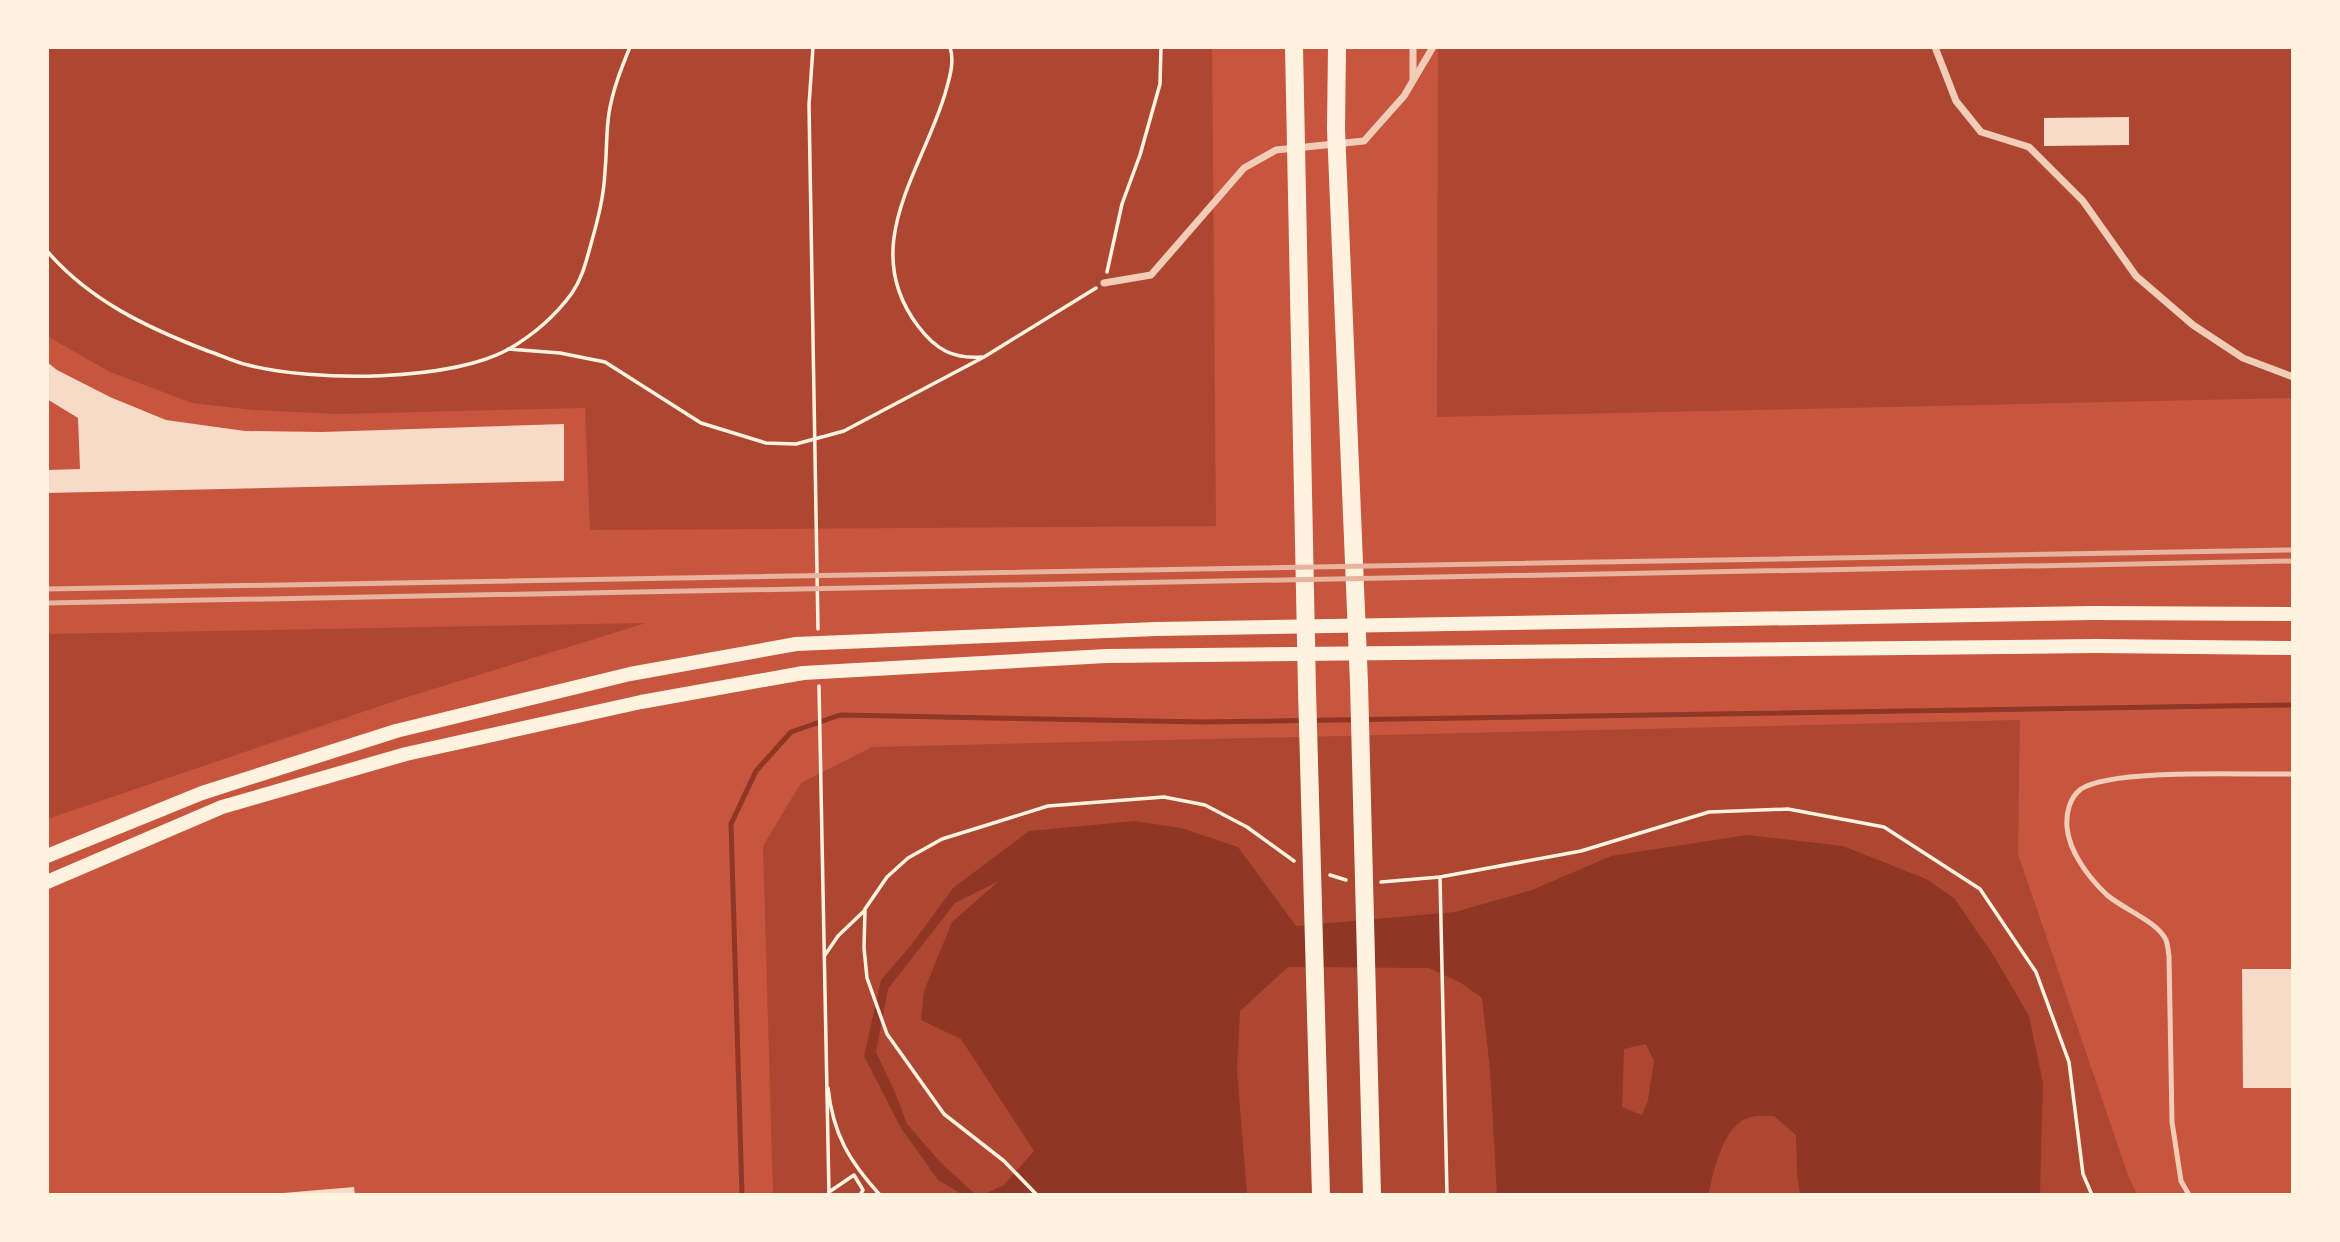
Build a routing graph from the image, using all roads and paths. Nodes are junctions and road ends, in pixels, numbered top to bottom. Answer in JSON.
{"nodes":[{"id":1,"x":630,"y":47,"type":"edge"},
{"id":2,"x":813,"y":47,"type":"edge"},
{"id":3,"x":950,"y":47,"type":"edge"},
{"id":4,"x":1161,"y":47,"type":"edge"},
{"id":5,"x":1294,"y":47,"type":"edge"},
{"id":6,"x":1337,"y":47,"type":"edge"},
{"id":7,"x":1348,"y":47,"type":"edge"},
{"id":8,"x":1413,"y":47,"type":"edge"},
{"id":9,"x":1433,"y":47,"type":"edge"},
{"id":10,"x":1935,"y":47,"type":"edge"},
{"id":11,"x":1412,"y":81,"type":"junction"},
{"id":12,"x":1336,"y":128,"type":"junction"},
{"id":13,"x":47,"y":251,"type":"edge"},
{"id":14,"x":1104,"y":283,"type":"junction"},
{"id":15,"x":508,"y":349,"type":"junction"},
{"id":16,"x":984,"y":356,"type":"junction"},
{"id":17,"x":2293,"y":377,"type":"edge"},
{"id":18,"x":2293,"y":614,"type":"edge"},
{"id":19,"x":818,"y":637,"type":"dead end"},
{"id":20,"x":2293,"y":648,"type":"edge"},
{"id":21,"x":819,"y":679,"type":"dead end"},
{"id":22,"x":2293,"y":774,"type":"edge"},
{"id":23,"x":47,"y":856,"type":"edge"},
{"id":24,"x":1304,"y":868,"type":"dead end"},
{"id":25,"x":1326,"y":874,"type":"dead end"},
{"id":26,"x":1440,"y":877,"type":"junction"},
{"id":27,"x":1349,"y":881,"type":"dead end"},
{"id":28,"x":47,"y":882,"type":"edge"},
{"id":29,"x":1374,"y":883,"type":"dead end"},
{"id":30,"x":865,"y":909,"type":"junction"},
{"id":31,"x":829,"y":1194,"type":"edge"},
{"id":32,"x":860,"y":1195,"type":"edge"},
{"id":33,"x":880,"y":1195,"type":"edge"},
{"id":34,"x":1037,"y":1195,"type":"edge"},
{"id":35,"x":1321,"y":1195,"type":"edge"},
{"id":36,"x":1372,"y":1195,"type":"edge"},
{"id":37,"x":1447,"y":1195,"type":"edge"},
{"id":38,"x":2092,"y":1195,"type":"edge"},
{"id":39,"x":2189,"y":1195,"type":"edge"}],
"edges":[{"from":1,"to":15,"type":"path"},
{"from":2,"to":19,"type":"path"},
{"from":3,"to":16,"type":"path"},
{"from":4,"to":14,"type":"path"},
{"from":5,"to":35,"type":"highway"},
{"from":6,"to":12,"type":"highway"},
{"from":7,"to":12,"type":"highway"},
{"from":8,"to":11,"type":"street"},
{"from":9,"to":11,"type":"street"},
{"from":10,"to":17,"type":"street"},
{"from":11,"to":14,"type":"street"},
{"from":12,"to":36,"type":"highway"},
{"from":13,"to":15,"type":"path"},
{"from":14,"to":16,"type":"path"},
{"from":15,"to":16,"type":"path"},
{"from":18,"to":23,"type":"main road"},
{"from":20,"to":28,"type":"main road"},
{"from":21,"to":31,"type":"path"},
{"from":22,"to":39,"type":"lane"},
{"from":24,"to":30,"type":"path"},
{"from":25,"to":27,"type":"path"},
{"from":26,"to":29,"type":"path"},
{"from":26,"to":37,"type":"path"},
{"from":26,"to":38,"type":"path"},
{"from":30,"to":33,"type":"path"},
{"from":30,"to":34,"type":"path"},
{"from":31,"to":32,"type":"path"}]}
